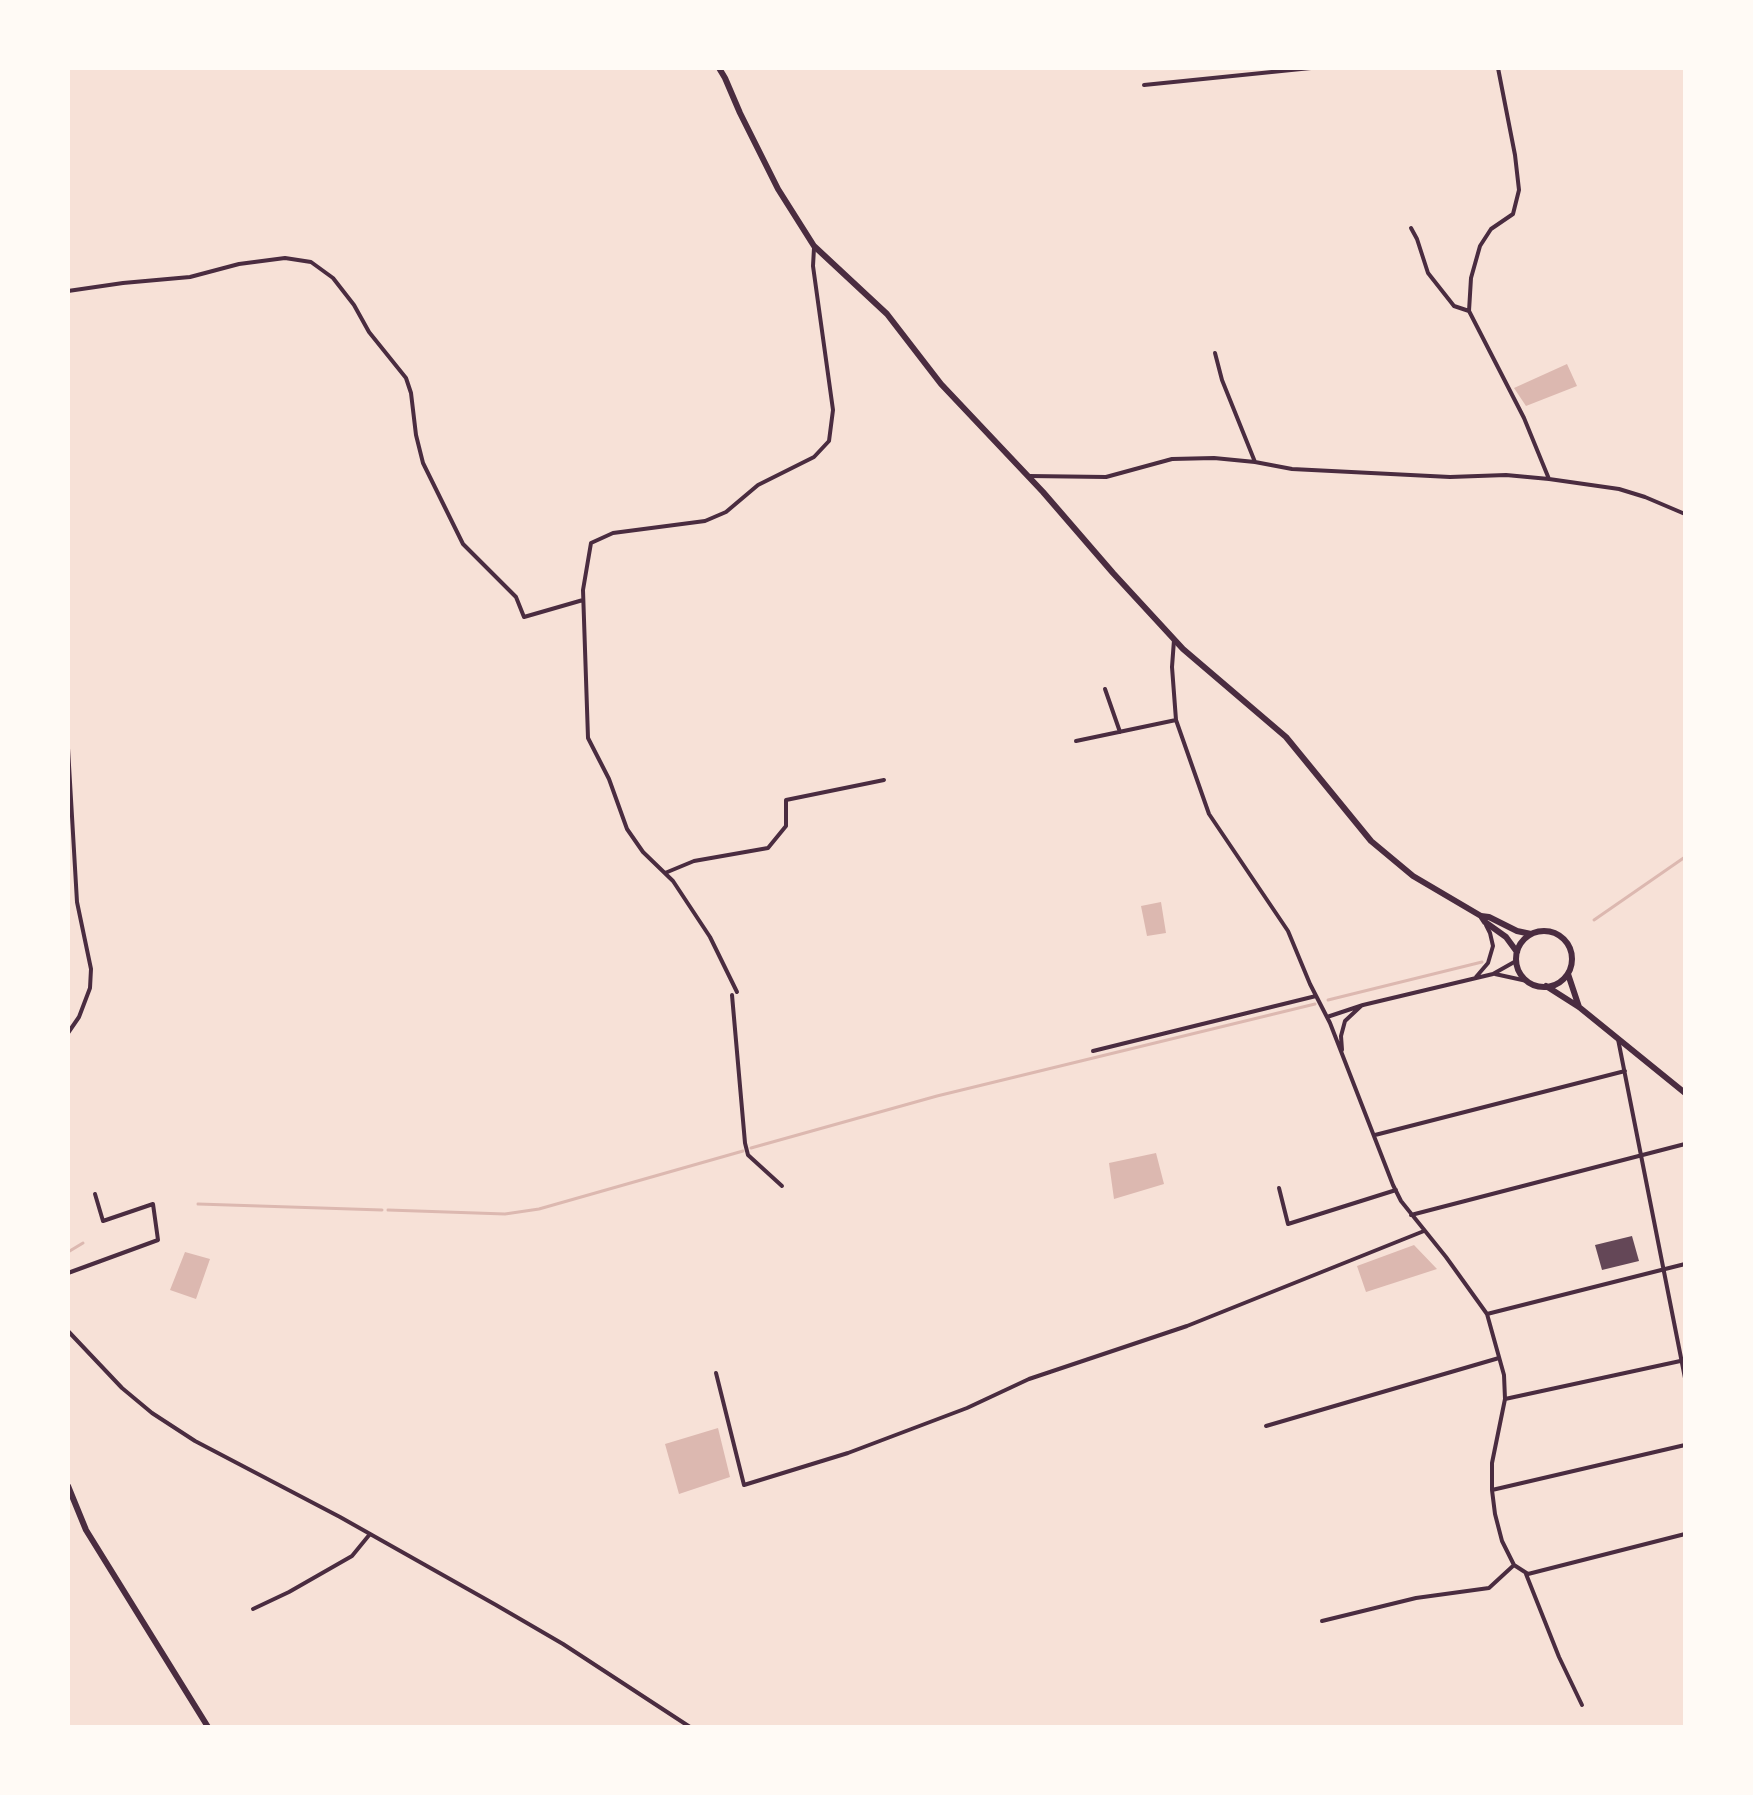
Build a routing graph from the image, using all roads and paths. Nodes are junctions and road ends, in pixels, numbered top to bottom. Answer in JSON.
{"nodes":[{"id":1,"x":719,"y":68,"type":"edge"},
{"id":2,"x":1311,"y":68,"type":"edge"},
{"id":3,"x":1498,"y":68,"type":"edge"},
{"id":4,"x":1144,"y":85,"type":"dead end"},
{"id":5,"x":1411,"y":228,"type":"dead end"},
{"id":6,"x":814,"y":246,"type":"junction"},
{"id":7,"x":68,"y":291,"type":"edge"},
{"id":8,"x":1469,"y":311,"type":"junction"},
{"id":9,"x":1215,"y":353,"type":"dead end"},
{"id":10,"x":1255,"y":462,"type":"junction"},
{"id":11,"x":1027,"y":476,"type":"junction"},
{"id":12,"x":1549,"y":479,"type":"junction"},
{"id":13,"x":1685,"y":514,"type":"edge"},
{"id":14,"x":583,"y":600,"type":"junction"},
{"id":15,"x":1174,"y":639,"type":"junction"},
{"id":16,"x":1105,"y":689,"type":"dead end"},
{"id":17,"x":1176,"y":720,"type":"junction"},
{"id":18,"x":1120,"y":732,"type":"junction"},
{"id":19,"x":1076,"y":741,"type":"dead end"},
{"id":20,"x":68,"y":748,"type":"edge"},
{"id":21,"x":884,"y":780,"type":"dead end"},
{"id":22,"x":665,"y":873,"type":"junction"},
{"id":23,"x":1483,"y":919,"type":"junction"},
{"id":24,"x":1531,"y":934,"type":"junction"},
{"id":25,"x":1517,"y":952,"type":"junction"},
{"id":26,"x":1516,"y":961,"type":"junction"},
{"id":27,"x":1493,"y":974,"type":"junction"},
{"id":28,"x":1568,"y":974,"type":"junction"},
{"id":29,"x":1475,"y":977,"type":"junction"},
{"id":30,"x":1527,"y":981,"type":"junction"},
{"id":31,"x":1546,"y":986,"type":"junction"},
{"id":32,"x":1316,"y":996,"type":"junction"},
{"id":33,"x":1363,"y":1005,"type":"junction"},
{"id":34,"x":1579,"y":1007,"type":"junction"},
{"id":35,"x":1328,"y":1020,"type":"junction"},
{"id":36,"x":68,"y":1033,"type":"edge"},
{"id":37,"x":1618,"y":1037,"type":"junction"},
{"id":38,"x":1093,"y":1051,"type":"dead end"},
{"id":39,"x":1342,"y":1053,"type":"junction"},
{"id":40,"x":1625,"y":1071,"type":"junction"},
{"id":41,"x":1685,"y":1093,"type":"edge"},
{"id":42,"x":1375,"y":1135,"type":"junction"},
{"id":43,"x":1685,"y":1144,"type":"edge"},
{"id":44,"x":1642,"y":1154,"type":"junction"},
{"id":45,"x":782,"y":1186,"type":"dead end"},
{"id":46,"x":1279,"y":1188,"type":"dead end"},
{"id":47,"x":1396,"y":1190,"type":"junction"},
{"id":48,"x":95,"y":1194,"type":"dead end"},
{"id":49,"x":1411,"y":1215,"type":"junction"},
{"id":50,"x":1424,"y":1231,"type":"junction"},
{"id":51,"x":1685,"y":1264,"type":"edge"},
{"id":52,"x":1664,"y":1270,"type":"junction"},
{"id":53,"x":68,"y":1273,"type":"edge"},
{"id":54,"x":1487,"y":1314,"type":"junction"},
{"id":55,"x":68,"y":1331,"type":"edge"},
{"id":56,"x":1499,"y":1358,"type":"junction"},
{"id":57,"x":1683,"y":1360,"type":"edge"},
{"id":58,"x":716,"y":1373,"type":"dead end"},
{"id":59,"x":1685,"y":1378,"type":"edge"},
{"id":60,"x":1505,"y":1399,"type":"junction"},
{"id":61,"x":1266,"y":1426,"type":"dead end"},
{"id":62,"x":1685,"y":1445,"type":"edge"},
{"id":63,"x":68,"y":1486,"type":"edge"},
{"id":64,"x":1492,"y":1490,"type":"junction"},
{"id":65,"x":370,"y":1534,"type":"junction"},
{"id":66,"x":1685,"y":1534,"type":"edge"},
{"id":67,"x":1514,"y":1565,"type":"junction"},
{"id":68,"x":1526,"y":1573,"type":"junction"},
{"id":69,"x":253,"y":1609,"type":"dead end"},
{"id":70,"x":1322,"y":1621,"type":"dead end"},
{"id":71,"x":1582,"y":1705,"type":"dead end"},
{"id":72,"x":208,"y":1727,"type":"edge"},
{"id":73,"x":690,"y":1727,"type":"edge"}],
"edges":[{"from":1,"to":6,"type":"main road"},
{"from":2,"to":4,"type":"street"},
{"from":3,"to":8,"type":"street"},
{"from":5,"to":8,"type":"street"},
{"from":6,"to":11,"type":"main road"},
{"from":6,"to":14,"type":"street"},
{"from":7,"to":14,"type":"street"},
{"from":8,"to":12,"type":"street"},
{"from":9,"to":10,"type":"street"},
{"from":10,"to":11,"type":"street"},
{"from":10,"to":12,"type":"street"},
{"from":11,"to":15,"type":"main road"},
{"from":12,"to":13,"type":"street"},
{"from":14,"to":22,"type":"street"},
{"from":15,"to":17,"type":"street"},
{"from":15,"to":23,"type":"main road"},
{"from":16,"to":18,"type":"street"},
{"from":17,"to":18,"type":"street"},
{"from":17,"to":32,"type":"street"},
{"from":18,"to":19,"type":"street"},
{"from":20,"to":36,"type":"street"},
{"from":21,"to":22,"type":"street"},
{"from":22,"to":45,"type":"street"},
{"from":23,"to":24,"type":"main road"},
{"from":23,"to":25,"type":"main road"},
{"from":23,"to":29,"type":"street"},
{"from":24,"to":25,"type":"main road"},
{"from":24,"to":28,"type":"main road"},
{"from":25,"to":26,"type":"main road"},
{"from":26,"to":27,"type":"street"},
{"from":26,"to":30,"type":"main road"},
{"from":27,"to":29,"type":"street"},
{"from":27,"to":30,"type":"street"},
{"from":28,"to":31,"type":"main road"},
{"from":28,"to":34,"type":"main road"},
{"from":29,"to":33,"type":"street"},
{"from":30,"to":31,"type":"main road"},
{"from":31,"to":34,"type":"main road"},
{"from":32,"to":35,"type":"street"},
{"from":32,"to":38,"type":"street"},
{"from":33,"to":35,"type":"street"},
{"from":33,"to":39,"type":"street"},
{"from":34,"to":37,"type":"main road"},
{"from":35,"to":39,"type":"street"},
{"from":37,"to":40,"type":"street"},
{"from":37,"to":41,"type":"main road"},
{"from":39,"to":42,"type":"street"},
{"from":40,"to":42,"type":"street"},
{"from":40,"to":44,"type":"street"},
{"from":42,"to":47,"type":"street"},
{"from":43,"to":44,"type":"street"},
{"from":44,"to":49,"type":"street"},
{"from":44,"to":52,"type":"street"},
{"from":46,"to":47,"type":"street"},
{"from":47,"to":49,"type":"street"},
{"from":48,"to":53,"type":"street"},
{"from":49,"to":50,"type":"street"},
{"from":50,"to":54,"type":"street"},
{"from":50,"to":58,"type":"street"},
{"from":51,"to":52,"type":"street"},
{"from":52,"to":54,"type":"street"},
{"from":52,"to":57,"type":"street"},
{"from":54,"to":56,"type":"street"},
{"from":55,"to":65,"type":"street"},
{"from":56,"to":60,"type":"street"},
{"from":56,"to":61,"type":"street"},
{"from":57,"to":59,"type":"street"},
{"from":57,"to":60,"type":"street"},
{"from":60,"to":64,"type":"street"},
{"from":62,"to":64,"type":"street"},
{"from":63,"to":72,"type":"main road"},
{"from":64,"to":67,"type":"street"},
{"from":65,"to":69,"type":"street"},
{"from":65,"to":73,"type":"street"},
{"from":66,"to":68,"type":"street"},
{"from":67,"to":68,"type":"street"},
{"from":67,"to":70,"type":"street"},
{"from":68,"to":71,"type":"street"}]}
